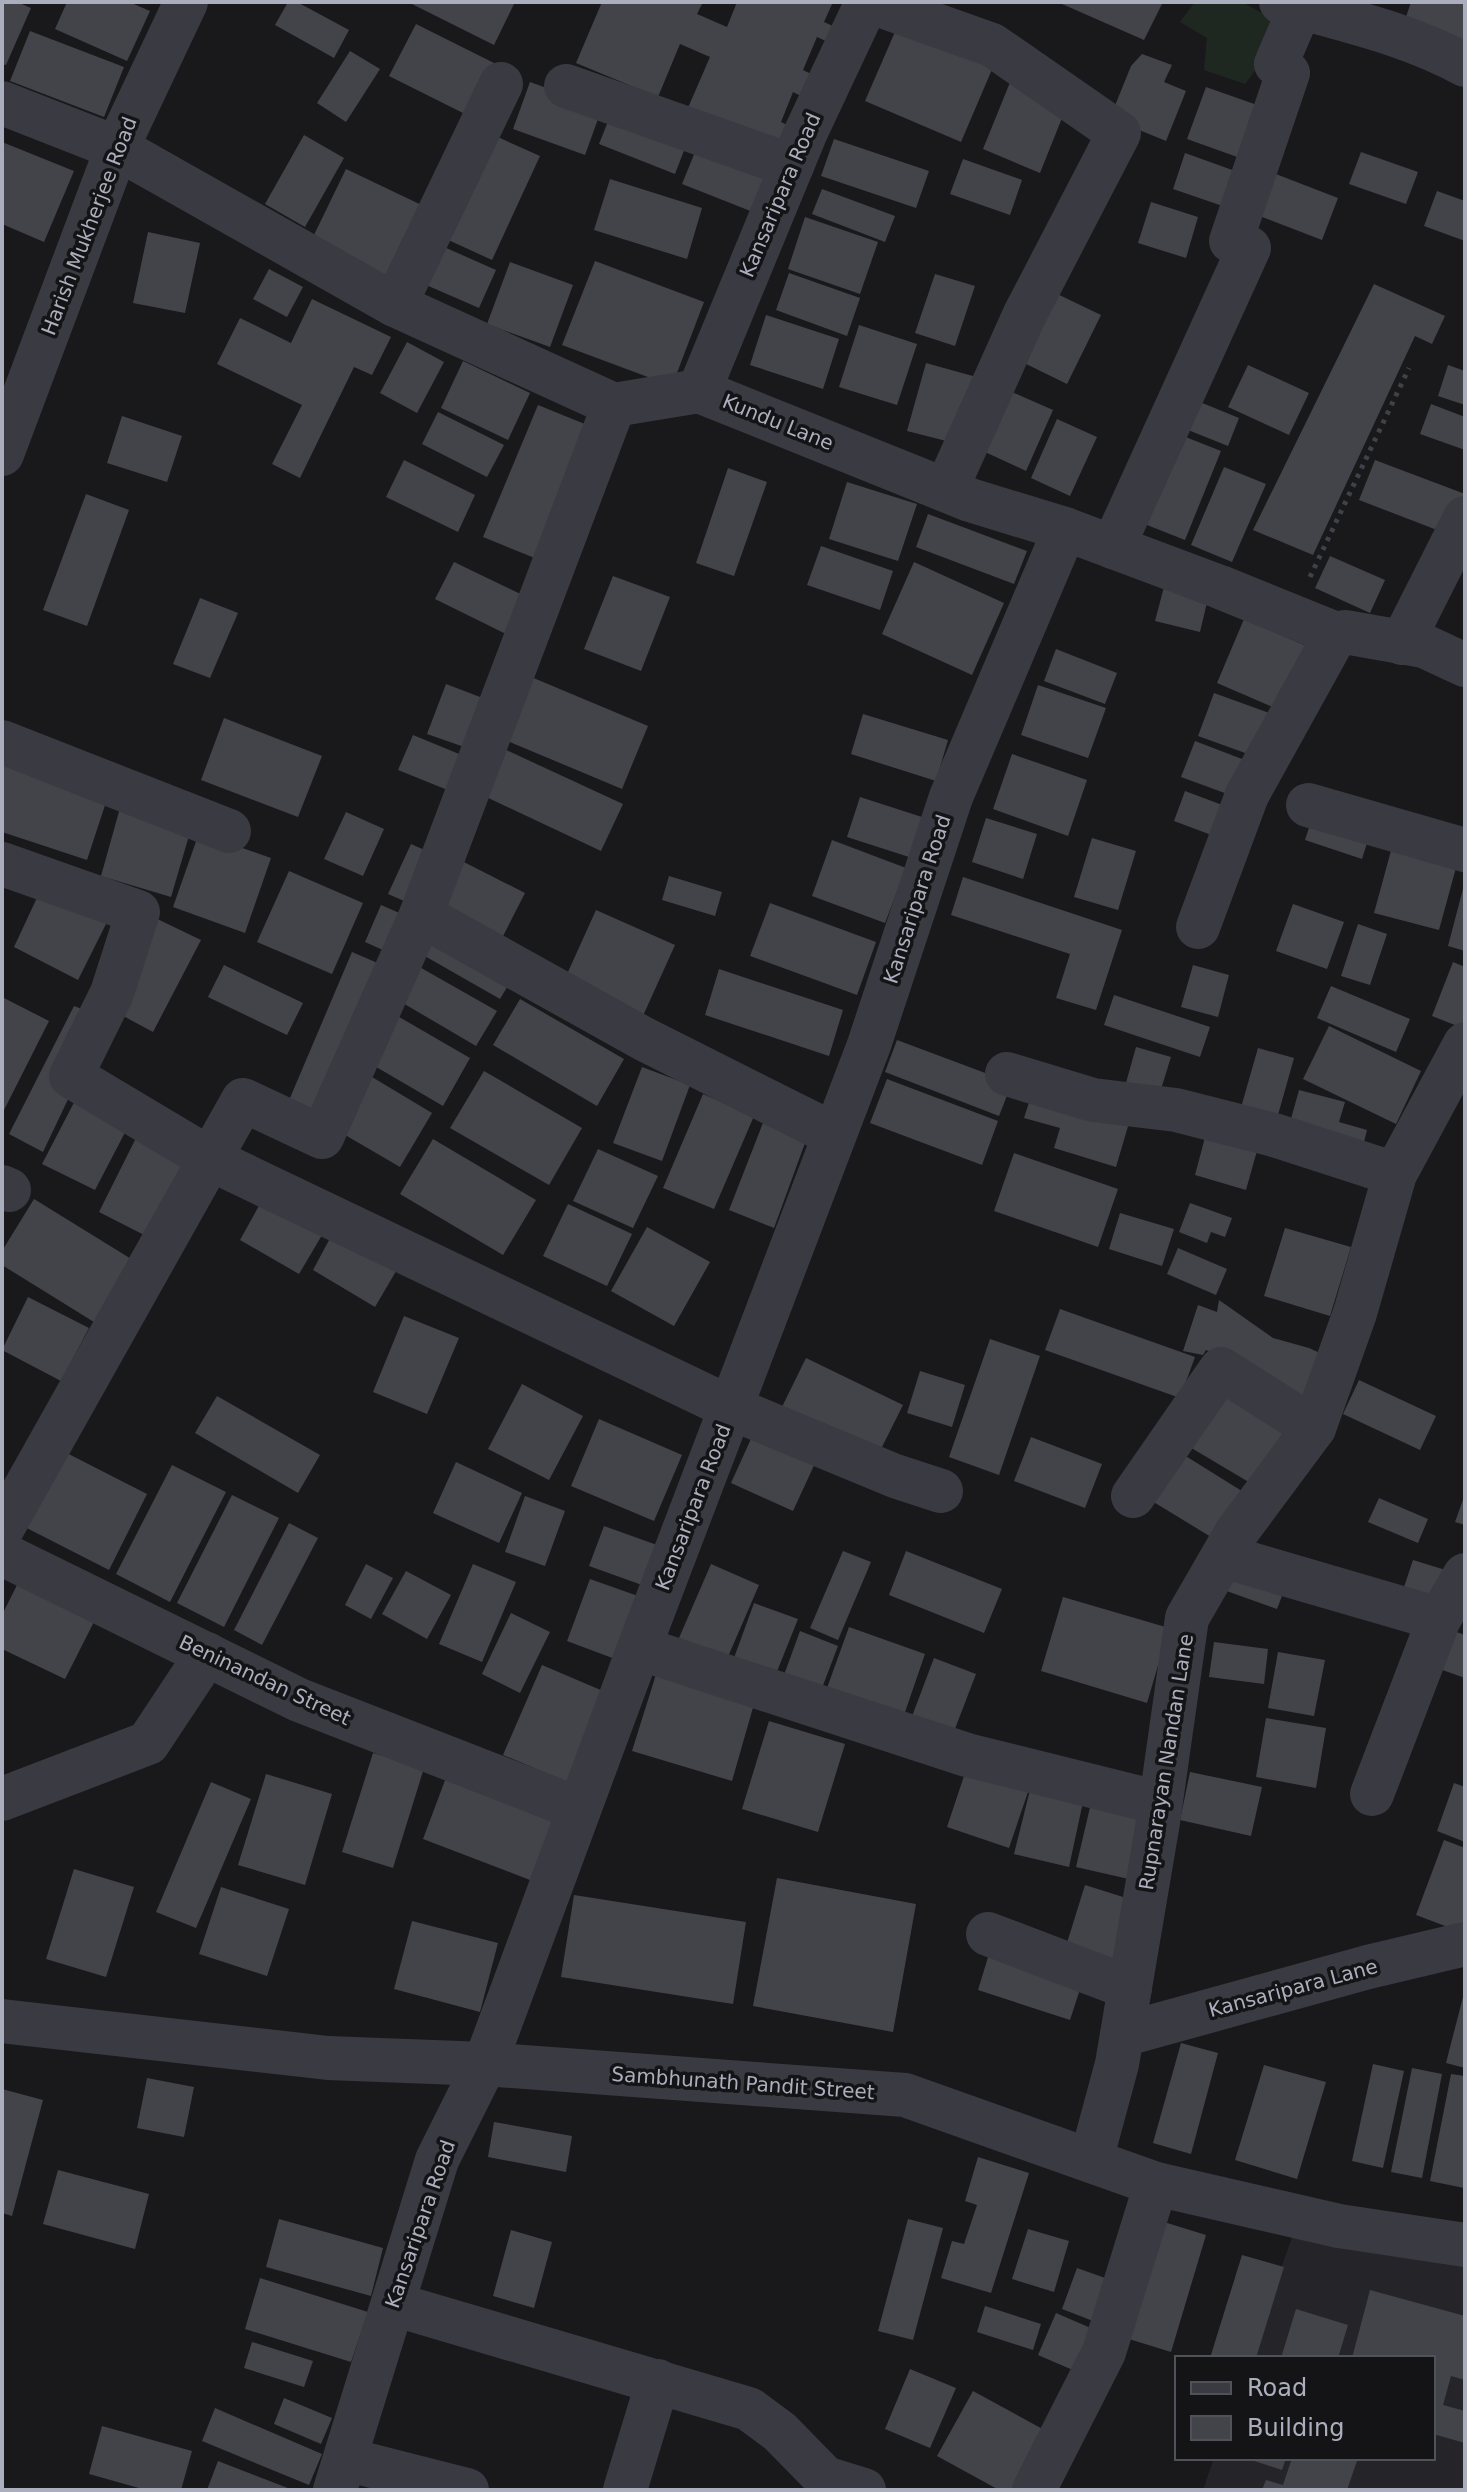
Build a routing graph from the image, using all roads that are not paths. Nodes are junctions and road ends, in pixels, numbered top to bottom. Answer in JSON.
{"nodes":[{"id":1,"x":186,"y":2,"type":"edge"},
{"id":2,"x":869,"y":2,"type":"edge"},
{"id":3,"x":1290,"y":5,"type":"edge"},
{"id":4,"x":1392,"y":17,"type":"edge"},
{"id":5,"x":1465,"y":65,"type":"edge"},
{"id":6,"x":501,"y":84,"type":"dead end"},
{"id":7,"x":566,"y":86,"type":"dead end"},
{"id":8,"x":2,"y":103,"type":"edge"},
{"id":9,"x":117,"y":148,"type":"junction"},
{"id":10,"x":792,"y":166,"type":"junction"},
{"id":11,"x":395,"y":305,"type":"junction"},
{"id":12,"x":699,"y":391,"type":"junction"},
{"id":13,"x":614,"y":405,"type":"junction"},
{"id":14,"x":2,"y":454,"type":"edge"},
{"id":15,"x":946,"y":490,"type":"junction"},
{"id":16,"x":1465,"y":518,"type":"edge"},
{"id":17,"x":1065,"y":529,"type":"junction"},
{"id":18,"x":1113,"y":547,"type":"junction"},
{"id":19,"x":1336,"y":634,"type":"junction"},
{"id":20,"x":1402,"y":643,"type":"junction"},
{"id":21,"x":1465,"y":665,"type":"edge"},
{"id":22,"x":2,"y":742,"type":"edge"},
{"id":23,"x":1308,"y":805,"type":"dead end"},
{"id":24,"x":229,"y":831,"type":"dead end"},
{"id":25,"x":1465,"y":850,"type":"edge"},
{"id":26,"x":2,"y":864,"type":"edge"},
{"id":27,"x":421,"y":915,"type":"junction"},
{"id":28,"x":1198,"y":927,"type":"dead end"},
{"id":29,"x":1465,"y":1044,"type":"edge"},
{"id":30,"x":1007,"y":1074,"type":"dead end"},
{"id":31,"x":1454,"y":1092,"type":"edge"},
{"id":32,"x":833,"y":1134,"type":"junction"},
{"id":33,"x":210,"y":1159,"type":"junction"},
{"id":34,"x":1395,"y":1174,"type":"junction"},
{"id":35,"x":731,"y":1408,"type":"junction"},
{"id":36,"x":1314,"y":1428,"type":"junction"},
{"id":37,"x":941,"y":1491,"type":"dead end"},
{"id":38,"x":1133,"y":1496,"type":"dead end"},
{"id":39,"x":2,"y":1529,"type":"edge"},
{"id":40,"x":2,"y":1554,"type":"edge"},
{"id":41,"x":1223,"y":1556,"type":"junction"},
{"id":42,"x":1465,"y":1575,"type":"edge"},
{"id":43,"x":1439,"y":1619,"type":"junction"},
{"id":44,"x":639,"y":1648,"type":"junction"},
{"id":45,"x":207,"y":1654,"type":"junction"},
{"id":46,"x":1372,"y":1794,"type":"dead end"},
{"id":47,"x":2,"y":1799,"type":"edge"},
{"id":48,"x":1160,"y":1803,"type":"junction"},
{"id":49,"x":579,"y":1809,"type":"junction"},
{"id":50,"x":988,"y":1934,"type":"dead end"},
{"id":51,"x":1463,"y":1941,"type":"edge"},
{"id":52,"x":1130,"y":1988,"type":"junction"},
{"id":53,"x":2,"y":2021,"type":"edge"},
{"id":54,"x":1122,"y":2035,"type":"junction"},
{"id":55,"x":485,"y":2064,"type":"junction"},
{"id":56,"x":1091,"y":2160,"type":"junction"},
{"id":57,"x":1156,"y":2184,"type":"junction"},
{"id":58,"x":1465,"y":2245,"type":"edge"},
{"id":59,"x":393,"y":2304,"type":"junction"},
{"id":60,"x":658,"y":2381,"type":"junction"},
{"id":61,"x":343,"y":2476,"type":"edge"},
{"id":62,"x":467,"y":2490,"type":"edge"},
{"id":63,"x":625,"y":2490,"type":"edge"},
{"id":64,"x":864,"y":2490,"type":"edge"},
{"id":65,"x":1034,"y":2490,"type":"edge"}],
"edges":[{"from":1,"to":9,"type":"street","name":"Harish Mukherjee Road"},
{"from":2,"to":10,"type":"street","name":"Kansaripara Road"},
{"from":2,"to":15,"type":"street"},
{"from":3,"to":4,"type":"street"},
{"from":3,"to":18,"type":"street"},
{"from":4,"to":5,"type":"street"},
{"from":6,"to":11,"type":"street"},
{"from":7,"to":10,"type":"street"},
{"from":8,"to":9,"type":"street"},
{"from":9,"to":11,"type":"street"},
{"from":9,"to":14,"type":"street","name":"Harish Mukherjee Road"},
{"from":10,"to":12,"type":"street","name":"Kansaripara Road"},
{"from":11,"to":13,"type":"street"},
{"from":12,"to":13,"type":"street","name":"Kundu Lane"},
{"from":12,"to":15,"type":"street","name":"Kundu Lane"},
{"from":13,"to":27,"type":"street"},
{"from":15,"to":17,"type":"street","name":"Kundu Lane"},
{"from":16,"to":20,"type":"street"},
{"from":17,"to":18,"type":"street","name":"Kundu Lane"},
{"from":17,"to":32,"type":"street","name":"Kansaripara Road"},
{"from":18,"to":19,"type":"street","name":"Kundu Lane"},
{"from":19,"to":20,"type":"street","name":"Kundu Lane"},
{"from":19,"to":28,"type":"street"},
{"from":20,"to":21,"type":"street","name":"Kundu Lane"},
{"from":22,"to":24,"type":"street"},
{"from":23,"to":25,"type":"street"},
{"from":26,"to":33,"type":"street"},
{"from":27,"to":32,"type":"street"},
{"from":27,"to":33,"type":"street"},
{"from":29,"to":31,"type":"street","name":"Rupnarayan Nandan Lane"},
{"from":30,"to":34,"type":"street"},
{"from":31,"to":34,"type":"street","name":"Rupnarayan Nandan Lane"},
{"from":32,"to":35,"type":"street","name":"Kansaripara Road"},
{"from":33,"to":35,"type":"street"},
{"from":33,"to":39,"type":"street"},
{"from":34,"to":36,"type":"street","name":"Rupnarayan Nandan Lane"},
{"from":35,"to":37,"type":"street"},
{"from":35,"to":44,"type":"street","name":"Kansaripara Road"},
{"from":36,"to":38,"type":"street"},
{"from":36,"to":41,"type":"street","name":"Rupnarayan Nandan Lane"},
{"from":40,"to":45,"type":"street","name":"Beninandan Street"},
{"from":41,"to":43,"type":"street"},
{"from":41,"to":48,"type":"street","name":"Rupnarayan Nandan Lane"},
{"from":42,"to":43,"type":"street"},
{"from":43,"to":46,"type":"street"},
{"from":44,"to":48,"type":"street"},
{"from":44,"to":49,"type":"street","name":"Kansaripara Road"},
{"from":45,"to":47,"type":"street"},
{"from":45,"to":49,"type":"street","name":"Beninandan Street"},
{"from":48,"to":52,"type":"street","name":"Rupnarayan Nandan Lane"},
{"from":49,"to":55,"type":"street","name":"Kansaripara Road"},
{"from":50,"to":52,"type":"street"},
{"from":51,"to":54,"type":"street","name":"Kansaripara Lane"},
{"from":52,"to":54,"type":"street","name":"Rupnarayan Nandan Lane"},
{"from":53,"to":55,"type":"street","name":"Sambhunath Pandit Street"},
{"from":54,"to":56,"type":"street","name":"Rupnarayan Nandan Lane"},
{"from":55,"to":56,"type":"street","name":"Sambhunath Pandit Street"},
{"from":55,"to":59,"type":"street","name":"Kansaripara Road"},
{"from":56,"to":57,"type":"street","name":"Sambhunath Pandit Street"},
{"from":57,"to":58,"type":"street","name":"Sambhunath Pandit Street"},
{"from":57,"to":65,"type":"street"},
{"from":59,"to":60,"type":"street"},
{"from":59,"to":61,"type":"street","name":"Kansaripara Road"},
{"from":60,"to":63,"type":"street"},
{"from":60,"to":64,"type":"street"},
{"from":61,"to":62,"type":"street"}]}
